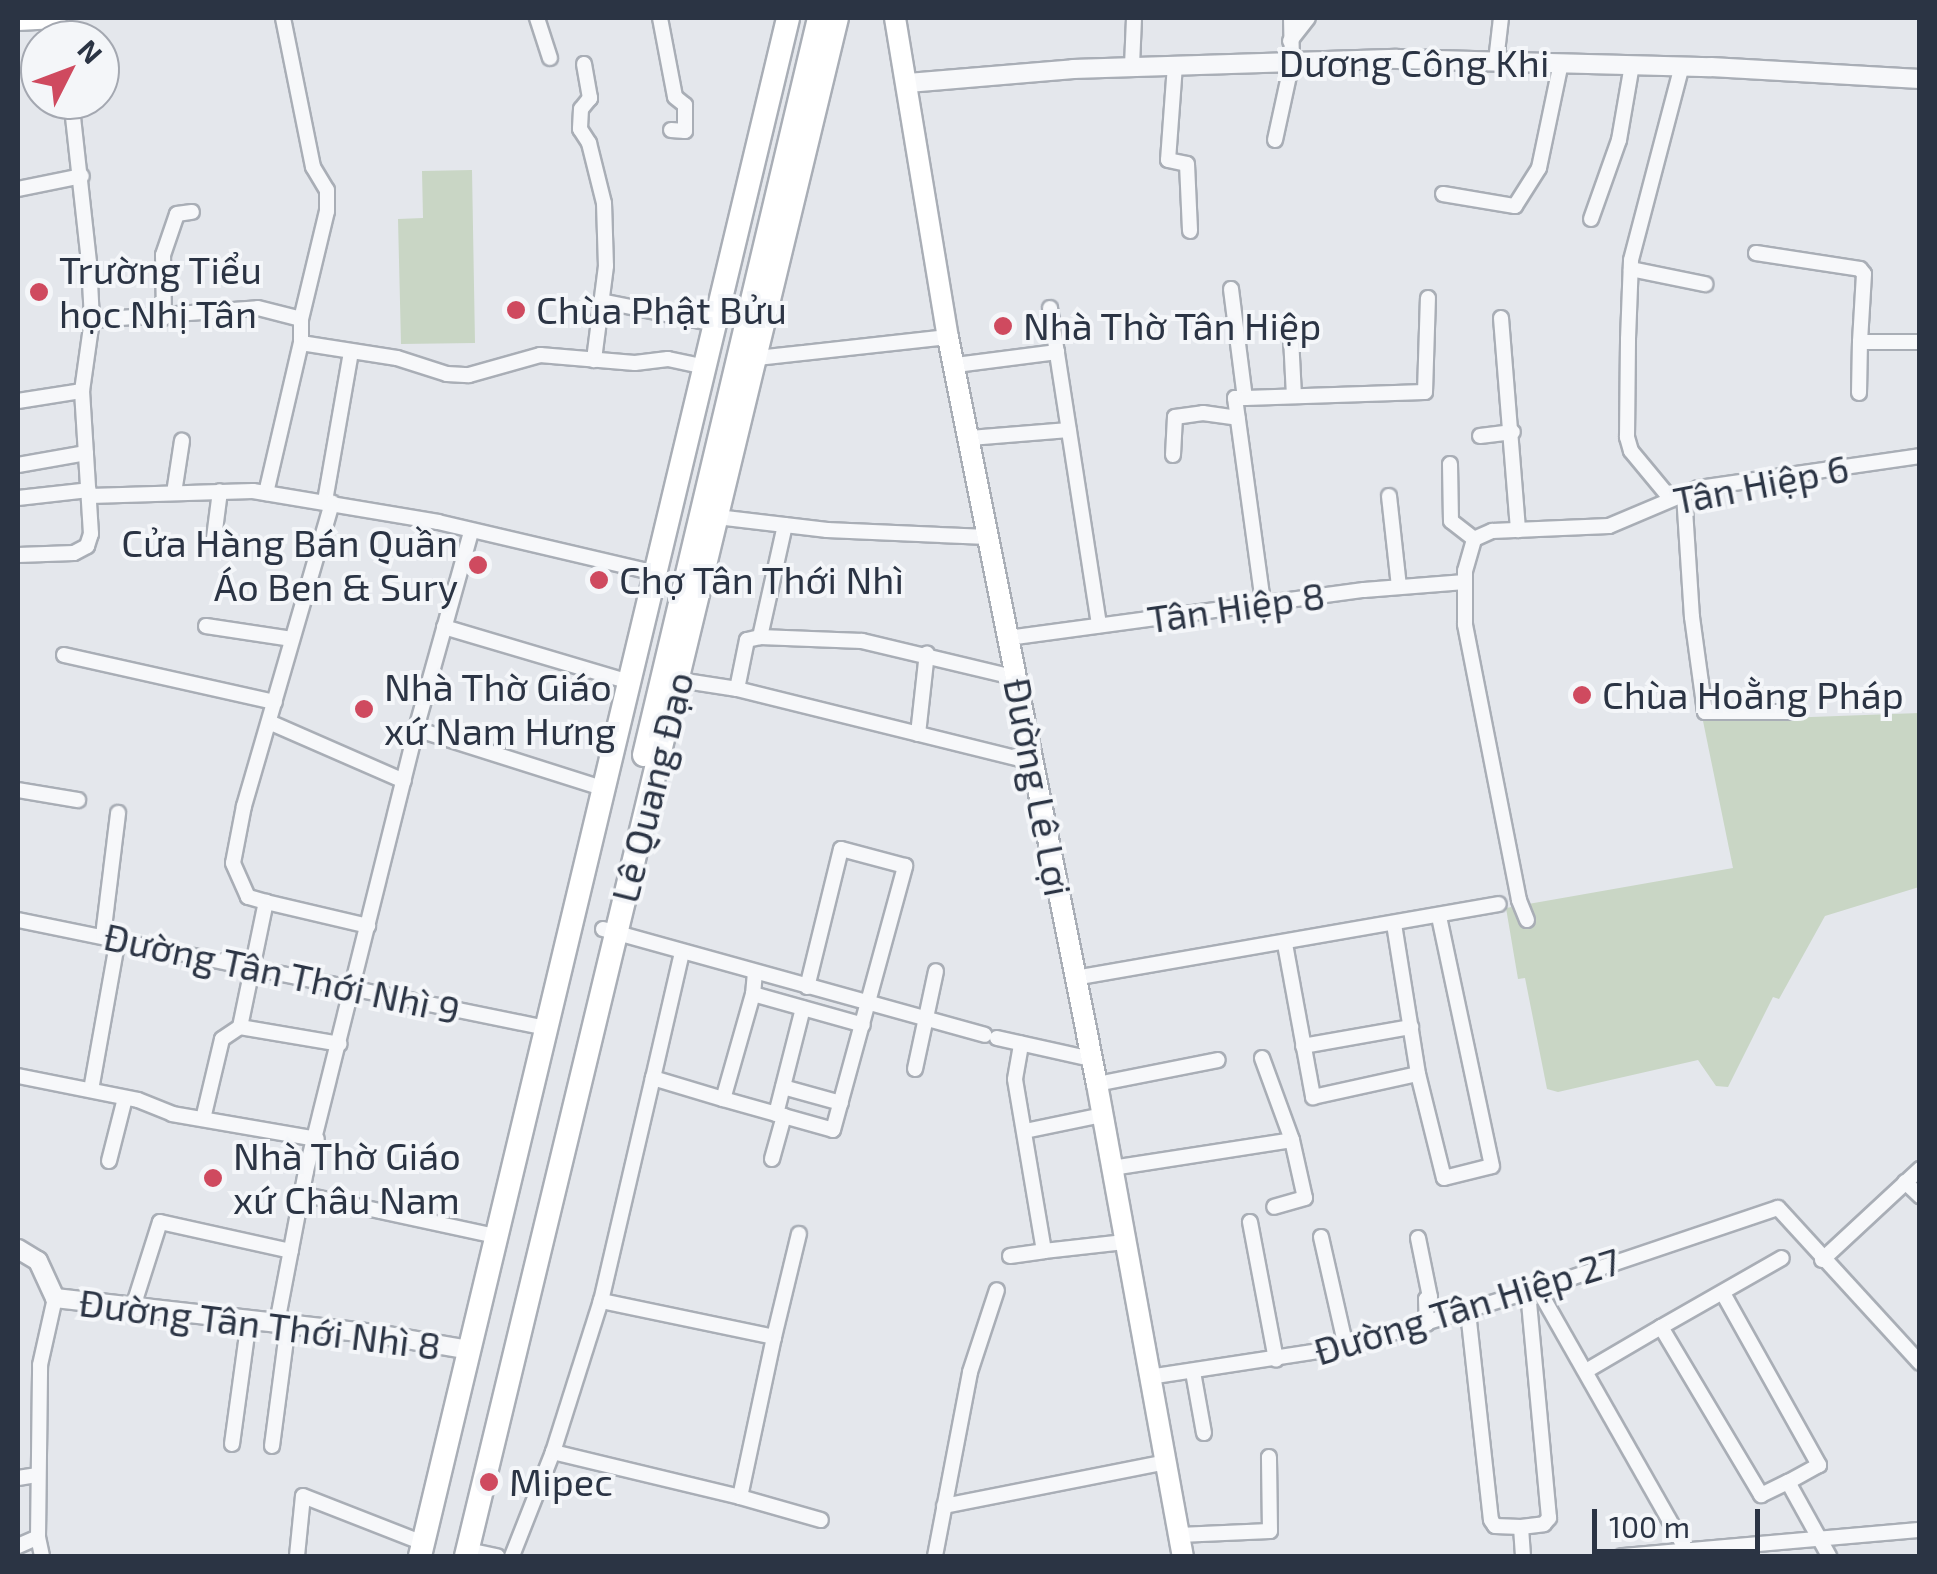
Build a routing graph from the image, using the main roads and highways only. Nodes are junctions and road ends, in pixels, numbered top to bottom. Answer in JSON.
{"nodes":[{"id":1,"x":56,"y":18,"type":"edge"},
{"id":2,"x":788,"y":18,"type":"edge"},
{"id":3,"x":800,"y":18,"type":"edge"},
{"id":4,"x":819,"y":18,"type":"edge"},
{"id":5,"x":837,"y":18,"type":"edge"},
{"id":6,"x":895,"y":18,"type":"edge"},
{"id":7,"x":33,"y":19,"type":"edge"},
{"id":8,"x":610,"y":930,"type":"junction"},
{"id":9,"x":1181,"y":1546,"type":"edge"},
{"id":10,"x":445,"y":1551,"type":"edge"}],
"edges":[{"from":1,"to":7,"type":"main road"},
{"from":2,"to":10,"type":"highway","name":"Lê Quang Đạo"},
{"from":3,"to":10,"type":"highway","name":"Lê Quang Đạo"},
{"from":4,"to":8,"type":"highway","name":"Lê Quang Đạo"},
{"from":5,"to":8,"type":"highway","name":"Lê Quang Đạo"},
{"from":6,"to":9,"type":"main road","name":"Đường Lê Lợi"},
{"from":8,"to":10,"type":"highway","name":"Lê Quang Đạo"}]}
